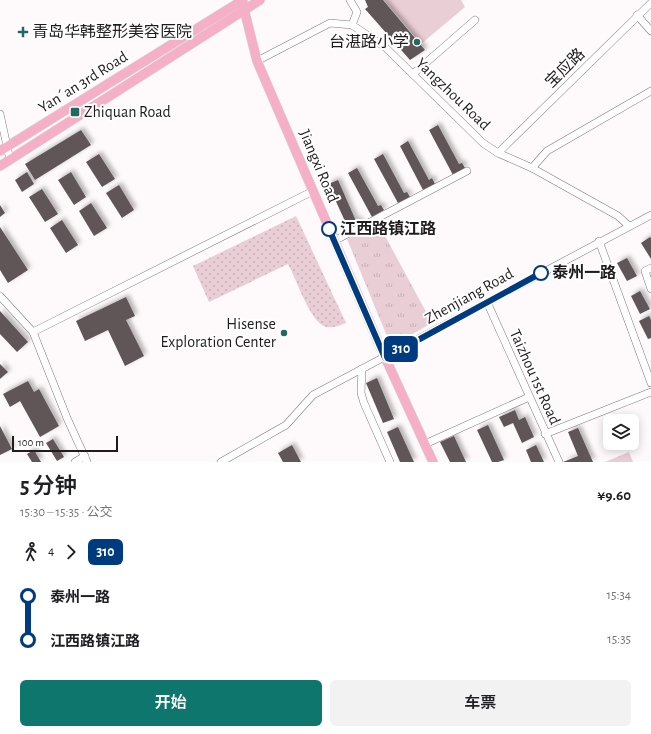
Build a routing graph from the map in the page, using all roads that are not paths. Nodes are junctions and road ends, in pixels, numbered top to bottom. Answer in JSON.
{"nodes":[{"id":1,"x":242,"y":0,"type":"edge"},
{"id":2,"x":260,"y":0,"type":"edge"},
{"id":3,"x":350,"y":0,"type":"edge"},
{"id":4,"x":651,"y":3,"type":"edge"},
{"id":5,"x":245,"y":10,"type":"junction"},
{"id":6,"x":637,"y":15,"type":"junction"},
{"id":7,"x":475,"y":20,"type":"dead end"},
{"id":8,"x":352,"y":25,"type":"junction"},
{"id":9,"x":651,"y":31,"type":"edge"},
{"id":10,"x":257,"y":61,"type":"junction"},
{"id":11,"x":412,"y":74,"type":"junction"},
{"id":12,"x":651,"y":91,"type":"edge"},
{"id":13,"x":0,"y":114,"type":"edge"},
{"id":14,"x":4,"y":150,"type":"edge"},
{"id":15,"x":498,"y":153,"type":"junction"},
{"id":16,"x":10,"y":160,"type":"junction"},
{"id":17,"x":0,"y":166,"type":"edge"},
{"id":18,"x":532,"y":168,"type":"junction"},
{"id":19,"x":467,"y":171,"type":"dead end"},
{"id":20,"x":313,"y":191,"type":"junction"},
{"id":21,"x":651,"y":215,"type":"edge"},
{"id":22,"x":629,"y":226,"type":"junction"},
{"id":23,"x":334,"y":241,"type":"junction"},
{"id":24,"x":599,"y":241,"type":"junction"},
{"id":25,"x":651,"y":268,"type":"edge"},
{"id":26,"x":651,"y":289,"type":"edge"},
{"id":27,"x":0,"y":296,"type":"edge"},
{"id":28,"x":487,"y":302,"type":"junction"},
{"id":29,"x":33,"y":332,"type":"junction"},
{"id":30,"x":385,"y":358,"type":"junction"},
{"id":31,"x":362,"y":369,"type":"junction"},
{"id":32,"x":651,"y":383,"type":"edge"},
{"id":33,"x":651,"y":392,"type":"edge"},
{"id":34,"x":529,"y":397,"type":"junction"},
{"id":35,"x":545,"y":434,"type":"junction"},
{"id":36,"x":425,"y":444,"type":"junction"},
{"id":37,"x":86,"y":459,"type":"edge"},
{"id":38,"x":74,"y":462,"type":"edge"},
{"id":39,"x":221,"y":462,"type":"edge"},
{"id":40,"x":390,"y":462,"type":"edge"},
{"id":41,"x":434,"y":462,"type":"edge"},
{"id":42,"x":559,"y":462,"type":"edge"}],
"edges":[{"from":1,"to":5,"type":"main road","name":"Jiangxi Road"},
{"from":1,"to":14,"type":"main road","name":"Yan´an 3rd Road"},
{"from":2,"to":5,"type":"main road","name":"Yan´an 3rd Road"},
{"from":3,"to":8,"type":"street"},
{"from":4,"to":6,"type":"street","name":"宝应路"},
{"from":5,"to":10,"type":"main road","name":"Jiangxi Road"},
{"from":5,"to":16,"type":"main road","name":"Yan´an 3rd Road"},
{"from":6,"to":9,"type":"street"},
{"from":6,"to":15,"type":"street","name":"宝应路"},
{"from":7,"to":11,"type":"street"},
{"from":8,"to":10,"type":"street","name":"Yangzhou Road"},
{"from":8,"to":11,"type":"street","name":"Yangzhou Road"},
{"from":10,"to":20,"type":"main road","name":"Jiangxi Road"},
{"from":11,"to":15,"type":"street","name":"Yangzhou Road"},
{"from":12,"to":18,"type":"street"},
{"from":13,"to":14,"type":"street"},
{"from":14,"to":16,"type":"street"},
{"from":15,"to":18,"type":"street","name":"Yangzhou Road"},
{"from":16,"to":17,"type":"main road","name":"Yan´an 3rd Road"},
{"from":18,"to":22,"type":"street","name":"Yangzhou Road"},
{"from":19,"to":23,"type":"street"},
{"from":20,"to":23,"type":"main road","name":"Jiangxi Road"},
{"from":20,"to":29,"type":"street"},
{"from":21,"to":22,"type":"street","name":"Zhenjiang Road"},
{"from":22,"to":24,"type":"street","name":"Zhenjiang Road"},
{"from":23,"to":30,"type":"main road","name":"Jiangxi Road"},
{"from":24,"to":28,"type":"street","name":"Zhenjiang Road"},
{"from":24,"to":32,"type":"street"},
{"from":25,"to":26,"type":"street"},
{"from":27,"to":29,"type":"street"},
{"from":28,"to":30,"type":"street","name":"Zhenjiang Road"},
{"from":28,"to":34,"type":"street","name":"Taizhou 1st Road"},
{"from":29,"to":37,"type":"street"},
{"from":30,"to":31,"type":"street","name":"Zhenjiang Road"},
{"from":30,"to":36,"type":"main road","name":"Jiangxi Road"},
{"from":31,"to":39,"type":"street","name":"Zhenjiang Road"},
{"from":31,"to":40,"type":"street"},
{"from":33,"to":35,"type":"street"},
{"from":34,"to":35,"type":"street","name":"Taizhou 1st Road"},
{"from":34,"to":36,"type":"street"},
{"from":35,"to":42,"type":"street","name":"Taizhou 1st Road"},
{"from":36,"to":41,"type":"main road","name":"Jiangxi Road"},
{"from":37,"to":38,"type":"street"}]}
